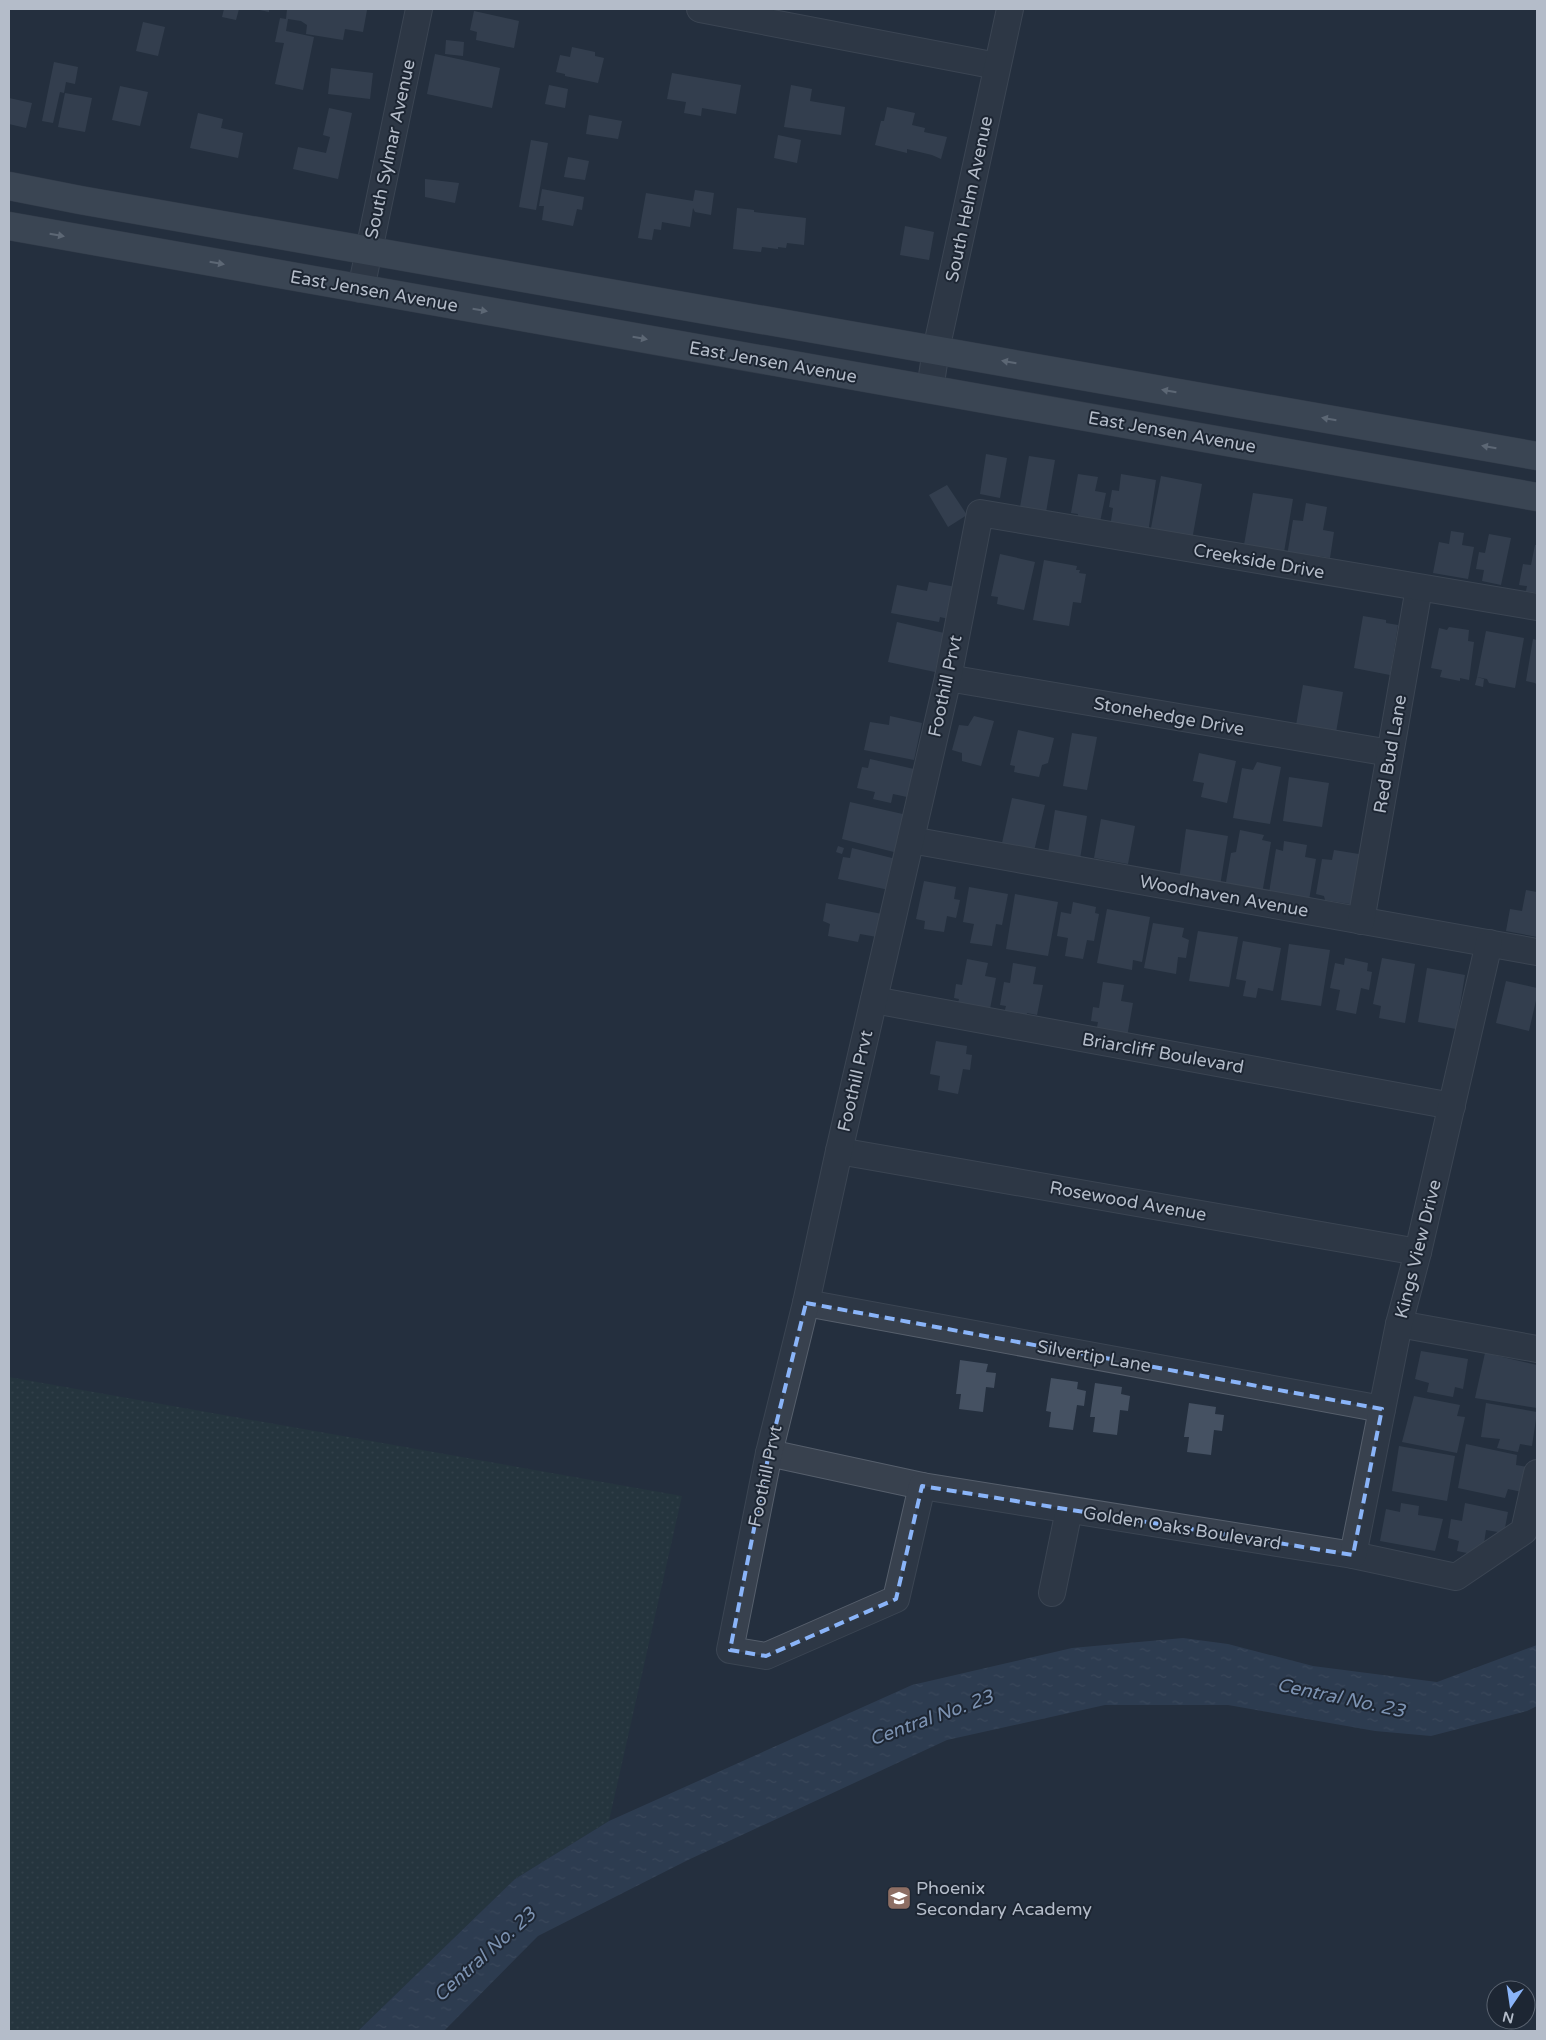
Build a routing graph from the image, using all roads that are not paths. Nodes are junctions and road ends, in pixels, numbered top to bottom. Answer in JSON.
{"nodes":[{"id":1,"x":418,"y":9,"type":"edge"},
{"id":2,"x":700,"y":9,"type":"edge"},
{"id":3,"x":1010,"y":9,"type":"edge"},
{"id":4,"x":997,"y":66,"type":"junction"},
{"id":5,"x":9,"y":186,"type":"edge"},
{"id":6,"x":9,"y":226,"type":"edge"},
{"id":7,"x":369,"y":250,"type":"junction"},
{"id":8,"x":361,"y":289,"type":"junction"},
{"id":9,"x":936,"y":350,"type":"junction"},
{"id":10,"x":930,"y":390,"type":"junction"},
{"id":11,"x":1537,"y":456,"type":"edge"},
{"id":12,"x":1537,"y":497,"type":"edge"},
{"id":13,"x":980,"y":513,"type":"joint"},
{"id":14,"x":1420,"y":588,"type":"junction"},
{"id":15,"x":1537,"y":607,"type":"edge"},
{"id":16,"x":948,"y":678,"type":"junction"},
{"id":17,"x":1390,"y":753,"type":"junction"},
{"id":18,"x":911,"y":840,"type":"junction"},
{"id":19,"x":1361,"y":921,"type":"junction"},
{"id":20,"x":1489,"y":943,"type":"junction"},
{"id":21,"x":1537,"y":952,"type":"edge"},
{"id":22,"x":874,"y":1000,"type":"junction"},
{"id":23,"x":1452,"y":1106,"type":"junction"},
{"id":24,"x":839,"y":1151,"type":"junction"},
{"id":25,"x":1418,"y":1252,"type":"junction"},
{"id":26,"x":806,"y":1303,"type":"junction"},
{"id":27,"x":1399,"y":1324,"type":"junction"},
{"id":28,"x":1537,"y":1349,"type":"edge"},
{"id":29,"x":1382,"y":1409,"type":"junction"},
{"id":30,"x":769,"y":1453,"type":"junction"},
{"id":31,"x":922,"y":1486,"type":"junction"},
{"id":32,"x":1536,"y":1486,"type":"edge"},
{"id":33,"x":1068,"y":1510,"type":"junction"},
{"id":34,"x":1353,"y":1556,"type":"junction"},
{"id":35,"x":1052,"y":1594,"type":"dead end"}],
"edges":[{"from":1,"to":7,"type":"street","name":"South Sylmar Avenue"},
{"from":2,"to":4,"type":"street"},
{"from":3,"to":4,"type":"street","name":"South Helm Avenue"},
{"from":4,"to":9,"type":"street","name":"South Helm Avenue"},
{"from":5,"to":7,"type":"main road"},
{"from":6,"to":8,"type":"main road","name":"East Jensen Avenue","one_way":true},
{"from":7,"to":8,"type":"street","name":"South Sylmar Avenue"},
{"from":7,"to":9,"type":"main road"},
{"from":8,"to":10,"type":"main road","name":"East Jensen Avenue","one_way":true},
{"from":9,"to":10,"type":"street","name":"South Helm Avenue"},
{"from":11,"to":9,"type":"main road","one_way":true},
{"from":10,"to":12,"type":"main road","name":"East Jensen Avenue"},
{"from":13,"to":14,"type":"street","name":"Creekside Drive"},
{"from":13,"to":16,"type":"street","name":"Foothill Prvt"},
{"from":14,"to":15,"type":"street","name":"Creekside Drive"},
{"from":14,"to":17,"type":"street","name":"Red Bud Lane"},
{"from":16,"to":17,"type":"street","name":"Stonehedge Drive"},
{"from":16,"to":18,"type":"street","name":"Foothill Prvt"},
{"from":17,"to":19,"type":"street","name":"Red Bud Lane"},
{"from":18,"to":19,"type":"street","name":"Woodhaven Avenue"},
{"from":18,"to":22,"type":"street","name":"Foothill Prvt"},
{"from":19,"to":20,"type":"street","name":"Woodhaven Avenue"},
{"from":20,"to":21,"type":"street","name":"Woodhaven Avenue"},
{"from":20,"to":23,"type":"street","name":"Kings View Drive"},
{"from":22,"to":23,"type":"street","name":"Briarcliff Boulevard"},
{"from":22,"to":24,"type":"street","name":"Foothill Prvt"},
{"from":23,"to":25,"type":"street","name":"Kings View Drive"},
{"from":24,"to":25,"type":"street","name":"Rosewood Avenue"},
{"from":24,"to":26,"type":"street","name":"Foothill Prvt"},
{"from":25,"to":27,"type":"street","name":"Kings View Drive"},
{"from":26,"to":29,"type":"street","name":"Silvertip Lane"},
{"from":26,"to":30,"type":"street","name":"Foothill Prvt"},
{"from":27,"to":28,"type":"street"},
{"from":27,"to":29,"type":"street","name":"Kings View Drive"},
{"from":29,"to":34,"type":"street","name":"Kings View Drive"},
{"from":30,"to":31,"type":"street","name":"Golden Oaks Boulevard"},
{"from":30,"to":31,"type":"street","name":"Foothill Prvt"},
{"from":31,"to":33,"type":"street","name":"Golden Oaks Boulevard"},
{"from":32,"to":34,"type":"street","name":"Golden Oaks Boulevard"},
{"from":33,"to":34,"type":"street","name":"Golden Oaks Boulevard"},
{"from":33,"to":35,"type":"street"}]}
